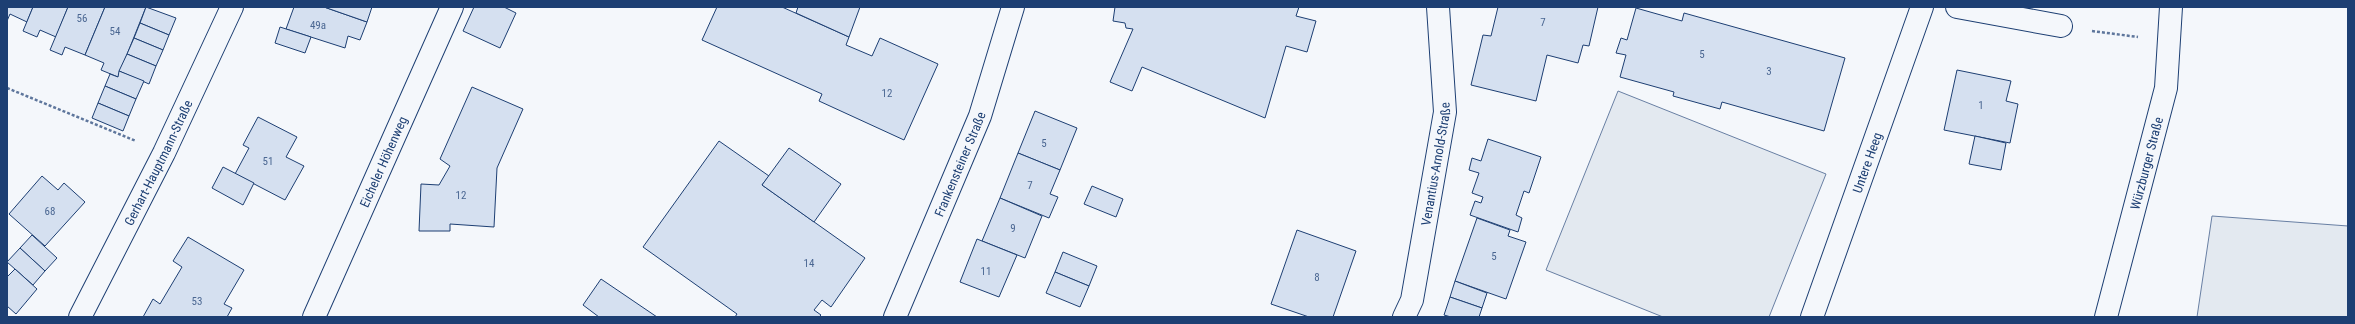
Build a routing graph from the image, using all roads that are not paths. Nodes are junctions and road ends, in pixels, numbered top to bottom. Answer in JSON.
{"nodes":[{"id":1,"x":232,"y":7,"type":"edge"},
{"id":2,"x":452,"y":7,"type":"edge"},
{"id":3,"x":1013,"y":7,"type":"edge"},
{"id":4,"x":1438,"y":7,"type":"edge"},
{"id":5,"x":1922,"y":7,"type":"edge"},
{"id":6,"x":1957,"y":7,"type":"edge"},
{"id":7,"x":2171,"y":7,"type":"edge"},
{"id":8,"x":2061,"y":26,"type":"road end"},
{"id":9,"x":80,"y":317,"type":"edge"},
{"id":10,"x":314,"y":317,"type":"edge"},
{"id":11,"x":895,"y":317,"type":"edge"},
{"id":12,"x":1404,"y":317,"type":"edge"},
{"id":13,"x":1812,"y":317,"type":"edge"},
{"id":14,"x":2106,"y":317,"type":"edge"}],
"edges":[{"from":1,"to":9,"type":"street","name":"Gerhart-Hauptmann-Straße"},
{"from":2,"to":10,"type":"street","name":"Eicheler Höhenweg"},
{"from":3,"to":11,"type":"street","name":"Frankensteiner Straße"},
{"from":4,"to":12,"type":"street","name":"Venantius-Arnold-Straße"},
{"from":5,"to":13,"type":"street","name":"Untere Heeg"},
{"from":6,"to":8,"type":"street"},
{"from":7,"to":14,"type":"street","name":"Würzburger Straße"}]}
